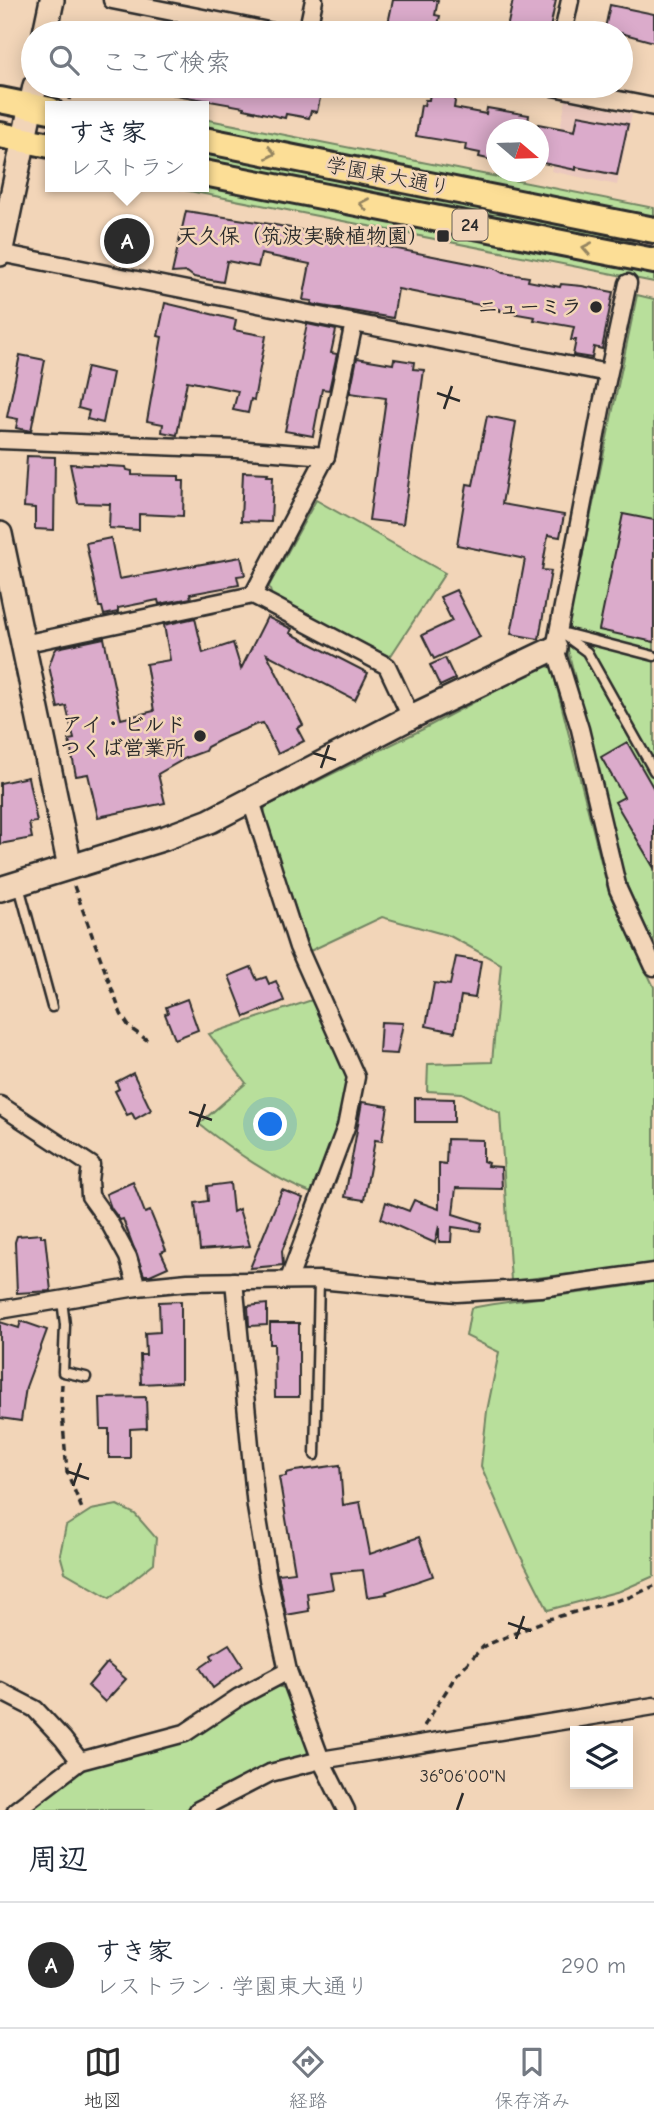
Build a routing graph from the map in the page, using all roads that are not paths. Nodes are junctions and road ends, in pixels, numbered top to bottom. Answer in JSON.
{"nodes":[{"id":1,"x":52,"y":0,"type":"edge"},
{"id":2,"x":112,"y":0,"type":"edge"},
{"id":3,"x":314,"y":0,"type":"edge"},
{"id":4,"x":570,"y":0,"type":"edge"},
{"id":5,"x":48,"y":21,"type":"edge"},
{"id":6,"x":218,"y":21,"type":"edge"},
{"id":7,"x":310,"y":21,"type":"edge"},
{"id":8,"x":566,"y":21,"type":"edge"},
{"id":9,"x":610,"y":98,"type":"edge"},
{"id":10,"x":0,"y":100,"type":"edge"},
{"id":11,"x":46,"y":100,"type":"edge"},
{"id":12,"x":45,"y":101,"type":"edge"},
{"id":13,"x":654,"y":107,"type":"edge"},
{"id":14,"x":12,"y":137,"type":"edge"},
{"id":15,"x":209,"y":141,"type":"edge"},
{"id":16,"x":45,"y":144,"type":"edge"},
{"id":17,"x":209,"y":174,"type":"edge"},
{"id":18,"x":654,"y":230,"type":"edge"},
{"id":19,"x":0,"y":254,"type":"edge"},
{"id":20,"x":654,"y":261,"type":"edge"},
{"id":21,"x":628,"y":283,"type":"dead end"},
{"id":22,"x":354,"y":323,"type":"junction"},
{"id":23,"x":608,"y":373,"type":"junction"},
{"id":24,"x":0,"y":440,"type":"edge"},
{"id":25,"x":327,"y":456,"type":"junction"},
{"id":26,"x":0,"y":534,"type":"edge"},
{"id":27,"x":253,"y":595,"type":"junction"},
{"id":28,"x":556,"y":639,"type":"junction"},
{"id":29,"x":23,"y":644,"type":"junction"},
{"id":30,"x":654,"y":656,"type":"edge"},
{"id":31,"x":411,"y":717,"type":"junction"},
{"id":32,"x":654,"y":771,"type":"edge"},
{"id":33,"x":251,"y":802,"type":"junction"},
{"id":34,"x":70,"y":867,"type":"junction"},
{"id":35,"x":9,"y":886,"type":"edge"},
{"id":36,"x":654,"y":967,"type":"edge"},
{"id":37,"x":52,"y":1007,"type":"dead end"},
{"id":38,"x":0,"y":1105,"type":"edge"},
{"id":39,"x":654,"y":1272,"type":"edge"},
{"id":40,"x":289,"y":1279,"type":"junction"},
{"id":41,"x":319,"y":1280,"type":"junction"},
{"id":42,"x":234,"y":1281,"type":"junction"},
{"id":43,"x":137,"y":1287,"type":"junction"},
{"id":44,"x":62,"y":1300,"type":"junction"},
{"id":45,"x":0,"y":1310,"type":"edge"},
{"id":46,"x":86,"y":1377,"type":"dead end"},
{"id":47,"x":315,"y":1455,"type":"dead end"},
{"id":48,"x":288,"y":1671,"type":"junction"},
{"id":49,"x":0,"y":1691,"type":"edge"},
{"id":50,"x":654,"y":1706,"type":"edge"},
{"id":51,"x":321,"y":1760,"type":"junction"},
{"id":52,"x":79,"y":1761,"type":"junction"},
{"id":53,"x":16,"y":1810,"type":"edge"},
{"id":54,"x":198,"y":1810,"type":"edge"},
{"id":55,"x":346,"y":1810,"type":"edge"}],
"edges":[{"from":1,"to":5,"type":"street"},
{"from":2,"to":6,"type":"street"},
{"from":3,"to":7,"type":"street"},
{"from":4,"to":8,"type":"street"},
{"from":9,"to":13,"type":"street"},
{"from":10,"to":11,"type":"main road"},
{"from":12,"to":14,"type":"street"},
{"from":14,"to":16,"type":"main road"},
{"from":14,"to":19,"type":"street"},
{"from":15,"to":18,"type":"main road","name":"学園東大通り","number":"24","one_way":true},
{"from":20,"to":17,"type":"main road","name":"学園東大通り","number":"24","one_way":true},
{"from":19,"to":22,"type":"street"},
{"from":21,"to":23,"type":"street"},
{"from":22,"to":23,"type":"street"},
{"from":22,"to":25,"type":"street"},
{"from":23,"to":28,"type":"street"},
{"from":24,"to":25,"type":"street"},
{"from":25,"to":27,"type":"street"},
{"from":26,"to":29,"type":"street"},
{"from":27,"to":29,"type":"street"},
{"from":27,"to":31,"type":"street"},
{"from":28,"to":30,"type":"lane"},
{"from":28,"to":31,"type":"street"},
{"from":28,"to":32,"type":"lane"},
{"from":28,"to":36,"type":"street"},
{"from":29,"to":34,"type":"street"},
{"from":31,"to":33,"type":"street"},
{"from":33,"to":34,"type":"street"},
{"from":33,"to":40,"type":"street"},
{"from":34,"to":35,"type":"street"},
{"from":35,"to":37,"type":"lane"},
{"from":38,"to":43,"type":"street"},
{"from":39,"to":41,"type":"street"},
{"from":40,"to":41,"type":"street"},
{"from":40,"to":42,"type":"street"},
{"from":41,"to":47,"type":"lane"},
{"from":42,"to":43,"type":"street"},
{"from":42,"to":48,"type":"street"},
{"from":43,"to":44,"type":"street"},
{"from":44,"to":45,"type":"street"},
{"from":44,"to":46,"type":"lane"},
{"from":48,"to":51,"type":"street"},
{"from":48,"to":52,"type":"street"},
{"from":49,"to":52,"type":"street"},
{"from":50,"to":51,"type":"street"},
{"from":51,"to":54,"type":"street"},
{"from":51,"to":55,"type":"street"},
{"from":52,"to":53,"type":"street"}]}
